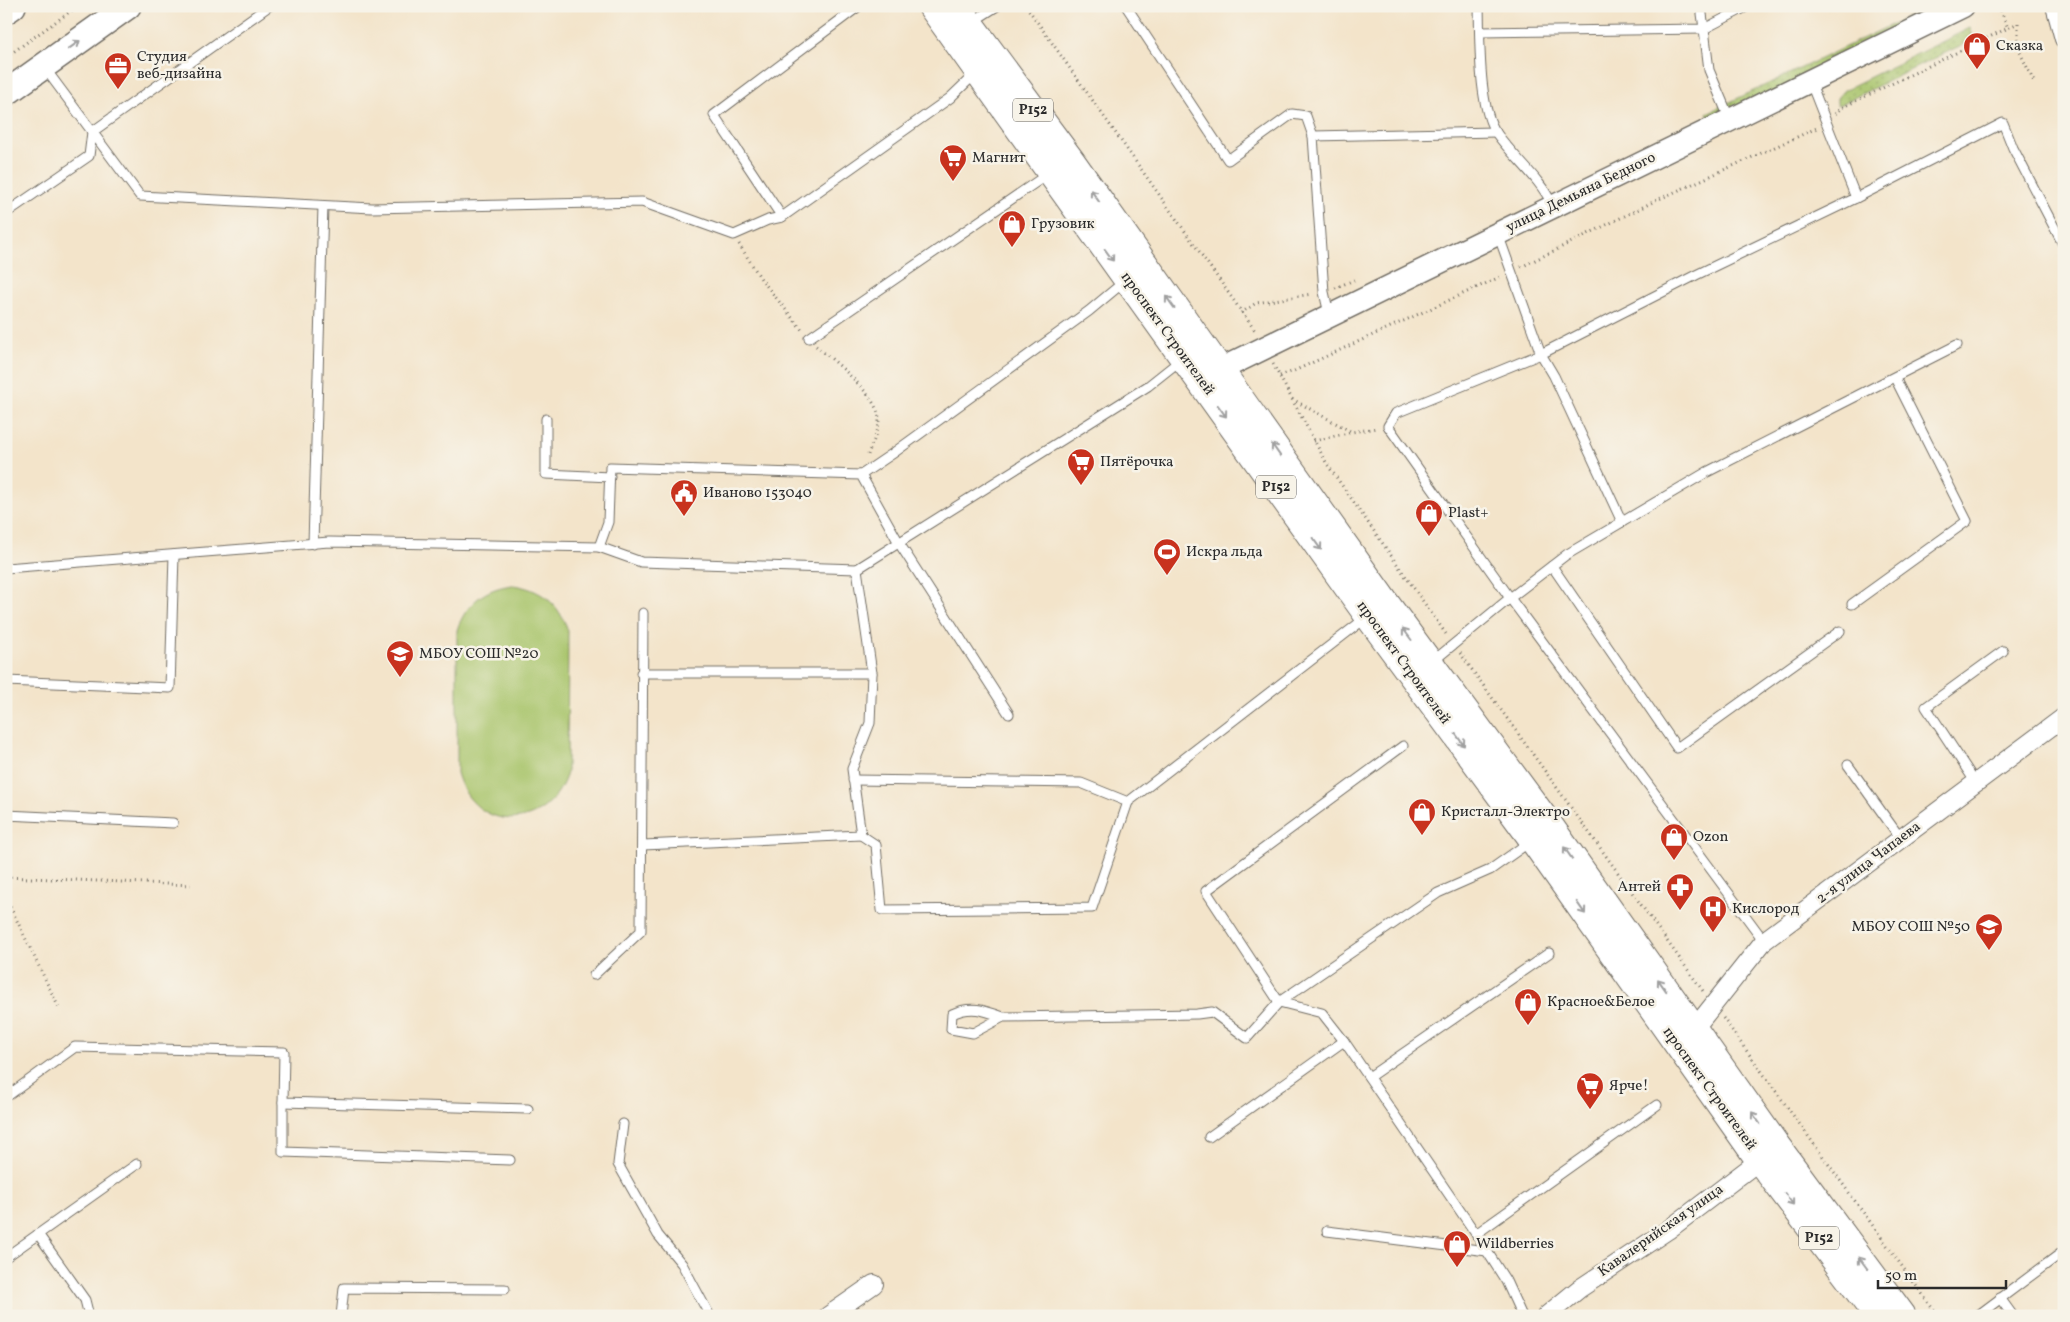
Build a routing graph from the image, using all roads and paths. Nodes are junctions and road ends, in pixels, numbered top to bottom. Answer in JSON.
{"nodes":[{"id":1,"x":13,"y":6,"type":"edge"},
{"id":2,"x":78,"y":6,"type":"edge"},
{"id":3,"x":128,"y":6,"type":"edge"},
{"id":4,"x":269,"y":6,"type":"edge"},
{"id":5,"x":858,"y":6,"type":"edge"},
{"id":6,"x":932,"y":6,"type":"edge"},
{"id":7,"x":997,"y":6,"type":"edge"},
{"id":8,"x":1026,"y":6,"type":"edge"},
{"id":9,"x":1126,"y":6,"type":"edge"},
{"id":10,"x":1479,"y":6,"type":"edge"},
{"id":11,"x":1701,"y":6,"type":"edge"},
{"id":12,"x":1748,"y":6,"type":"edge"},
{"id":13,"x":1963,"y":6,"type":"edge"},
{"id":14,"x":1999,"y":6,"type":"edge"},
{"id":15,"x":2055,"y":6,"type":"edge"},
{"id":16,"x":6,"y":11,"type":"edge"},
{"id":17,"x":959,"y":22,"type":"edge"},
{"id":18,"x":2008,"y":28,"type":"junction"},
{"id":19,"x":1704,"y":29,"type":"junction"},
{"id":20,"x":1480,"y":32,"type":"junction"},
{"id":21,"x":2064,"y":39,"type":"edge"},
{"id":22,"x":6,"y":57,"type":"edge"},
{"id":23,"x":987,"y":65,"type":"junction"},
{"id":24,"x":43,"y":67,"type":"junction"},
{"id":25,"x":1810,"y":81,"type":"junction"},
{"id":26,"x":2035,"y":84,"type":"dead end"},
{"id":27,"x":6,"y":93,"type":"edge"},
{"id":28,"x":1730,"y":121,"type":"junction"},
{"id":29,"x":1825,"y":124,"type":"junction"},
{"id":30,"x":92,"y":132,"type":"junction"},
{"id":31,"x":1496,"y":132,"type":"junction"},
{"id":32,"x":1313,"y":136,"type":"junction"},
{"id":33,"x":1050,"y":172,"type":"junction"},
{"id":34,"x":1856,"y":198,"type":"junction"},
{"id":35,"x":323,"y":206,"type":"junction"},
{"id":36,"x":1554,"y":207,"type":"junction"},
{"id":37,"x":6,"y":213,"type":"edge"},
{"id":38,"x":782,"y":217,"type":"junction"},
{"id":39,"x":1498,"y":234,"type":"junction"},
{"id":40,"x":734,"y":235,"type":"junction"},
{"id":41,"x":2064,"y":246,"type":"edge"},
{"id":42,"x":1511,"y":272,"type":"junction"},
{"id":43,"x":1127,"y":280,"type":"junction"},
{"id":44,"x":1330,"y":317,"type":"junction"},
{"id":45,"x":809,"y":338,"type":"junction"},
{"id":46,"x":1957,"y":345,"type":"dead end"},
{"id":47,"x":1265,"y":349,"type":"junction"},
{"id":48,"x":1541,"y":354,"type":"junction"},
{"id":49,"x":1183,"y":358,"type":"junction"},
{"id":50,"x":1210,"y":375,"type":"junction"},
{"id":51,"x":1280,"y":376,"type":"junction"},
{"id":52,"x":1895,"y":378,"type":"junction"},
{"id":53,"x":1292,"y":399,"type":"junction"},
{"id":54,"x":546,"y":419,"type":"dead end"},
{"id":55,"x":1388,"y":426,"type":"junction"},
{"id":56,"x":1352,"y":432,"type":"junction"},
{"id":57,"x":1314,"y":441,"type":"junction"},
{"id":58,"x":861,"y":474,"type":"junction"},
{"id":59,"x":610,"y":477,"type":"junction"},
{"id":60,"x":1622,"y":522,"type":"junction"},
{"id":61,"x":899,"y":543,"type":"junction"},
{"id":62,"x":313,"y":544,"type":"junction"},
{"id":63,"x":598,"y":547,"type":"junction"},
{"id":64,"x":174,"y":555,"type":"junction"},
{"id":65,"x":1552,"y":566,"type":"junction"},
{"id":66,"x":6,"y":568,"type":"edge"},
{"id":67,"x":857,"y":569,"type":"junction"},
{"id":68,"x":1510,"y":598,"type":"junction"},
{"id":69,"x":1852,"y":604,"type":"dead end"},
{"id":70,"x":643,"y":613,"type":"dead end"},
{"id":71,"x":1368,"y":616,"type":"junction"},
{"id":72,"x":1840,"y":631,"type":"dead end"},
{"id":73,"x":1453,"y":644,"type":"junction"},
{"id":74,"x":2003,"y":651,"type":"dead end"},
{"id":75,"x":1430,"y":664,"type":"junction"},
{"id":76,"x":641,"y":673,"type":"junction"},
{"id":77,"x":872,"y":673,"type":"junction"},
{"id":78,"x":6,"y":681,"type":"edge"},
{"id":79,"x":1009,"y":714,"type":"dead end"},
{"id":80,"x":2064,"y":717,"type":"edge"},
{"id":81,"x":1403,"y":746,"type":"dead end"},
{"id":82,"x":1848,"y":765,"type":"dead end"},
{"id":83,"x":853,"y":780,"type":"junction"},
{"id":84,"x":1976,"y":783,"type":"junction"},
{"id":85,"x":1128,"y":802,"type":"junction"},
{"id":86,"x":6,"y":815,"type":"edge"},
{"id":87,"x":174,"y":823,"type":"dead end"},
{"id":88,"x":861,"y":835,"type":"junction"},
{"id":89,"x":1533,"y":839,"type":"junction"},
{"id":90,"x":1901,"y":839,"type":"junction"},
{"id":91,"x":643,"y":845,"type":"junction"},
{"id":92,"x":6,"y":877,"type":"edge"},
{"id":93,"x":191,"y":885,"type":"dead end"},
{"id":94,"x":6,"y":898,"type":"edge"},
{"id":95,"x":1764,"y":941,"type":"junction"},
{"id":96,"x":1549,"y":953,"type":"dead end"},
{"id":97,"x":594,"y":975,"type":"dead end"},
{"id":98,"x":1279,"y":1002,"type":"junction"},
{"id":99,"x":1713,"y":1004,"type":"junction"},
{"id":100,"x":60,"y":1010,"type":"dead end"},
{"id":101,"x":1003,"y":1017,"type":"junction"},
{"id":102,"x":1684,"y":1035,"type":"junction"},
{"id":103,"x":1344,"y":1041,"type":"junction"},
{"id":104,"x":1369,"y":1076,"type":"junction"},
{"id":105,"x":6,"y":1098,"type":"edge"},
{"id":106,"x":283,"y":1102,"type":"junction"},
{"id":107,"x":1657,"y":1105,"type":"dead end"},
{"id":108,"x":528,"y":1109,"type":"dead end"},
{"id":109,"x":623,"y":1124,"type":"dead end"},
{"id":110,"x":1209,"y":1137,"type":"dead end"},
{"id":111,"x":1768,"y":1153,"type":"junction"},
{"id":112,"x":510,"y":1160,"type":"dead end"},
{"id":113,"x":137,"y":1164,"type":"dead end"},
{"id":114,"x":1328,"y":1230,"type":"dead end"},
{"id":115,"x":38,"y":1234,"type":"junction"},
{"id":116,"x":1476,"y":1234,"type":"junction"},
{"id":117,"x":1487,"y":1251,"type":"junction"},
{"id":118,"x":2064,"y":1251,"type":"edge"},
{"id":119,"x":6,"y":1257,"type":"edge"},
{"id":120,"x":874,"y":1284,"type":"dead end"},
{"id":121,"x":505,"y":1288,"type":"dead end"},
{"id":122,"x":2000,"y":1298,"type":"junction"},
{"id":123,"x":89,"y":1316,"type":"edge"},
{"id":124,"x":341,"y":1316,"type":"edge"},
{"id":125,"x":710,"y":1316,"type":"edge"},
{"id":126,"x":828,"y":1316,"type":"edge"},
{"id":127,"x":1522,"y":1316,"type":"edge"},
{"id":128,"x":1546,"y":1316,"type":"edge"},
{"id":129,"x":1878,"y":1316,"type":"edge"},
{"id":130,"x":1902,"y":1316,"type":"edge"},
{"id":131,"x":1938,"y":1316,"type":"edge"},
{"id":132,"x":1976,"y":1316,"type":"edge"},
{"id":133,"x":2013,"y":1316,"type":"edge"}],
"edges":[{"from":1,"to":16,"type":"main road"},
{"from":2,"to":22,"type":"path"},
{"from":24,"to":3,"type":"main road","one_way":true},
{"from":4,"to":30,"type":"lane"},
{"from":5,"to":38,"type":"lane"},
{"from":6,"to":17,"type":"main road","name":"проспект Строителей","number":"Р152"},
{"from":7,"to":17,"type":"lane"},
{"from":8,"to":47,"type":"path"},
{"from":9,"to":32,"type":"lane"},
{"from":10,"to":20,"type":"lane"},
{"from":11,"to":19,"type":"lane"},
{"from":12,"to":19,"type":"lane"},
{"from":13,"to":25,"type":"street","name":"улица Демьяна Бедного"},
{"from":14,"to":18,"type":"path"},
{"from":15,"to":21,"type":"street"},
{"from":17,"to":23,"type":"main road","name":"проспект Строителей","number":"Р152"},
{"from":18,"to":26,"type":"path"},
{"from":18,"to":29,"type":"path"},
{"from":19,"to":20,"type":"lane"},
{"from":19,"to":28,"type":"lane"},
{"from":20,"to":31,"type":"lane"},
{"from":23,"to":33,"type":"main road","name":"проспект Строителей","number":"Р152"},
{"from":23,"to":38,"type":"lane"},
{"from":50,"to":23,"type":"main road","name":"проспект Строителей","number":"Р152","one_way":true},
{"from":24,"to":27,"type":"main road"},
{"from":24,"to":30,"type":"lane"},
{"from":25,"to":28,"type":"street","name":"улица Демьяна Бедного"},
{"from":25,"to":29,"type":"lane"},
{"from":28,"to":36,"type":"street","name":"улица Демьяна Бедного"},
{"from":29,"to":34,"type":"lane"},
{"from":29,"to":42,"type":"path"},
{"from":30,"to":35,"type":"lane"},
{"from":30,"to":37,"type":"lane"},
{"from":31,"to":32,"type":"lane"},
{"from":31,"to":36,"type":"lane"},
{"from":32,"to":44,"type":"lane"},
{"from":33,"to":43,"type":"main road","name":"проспект Строителей","number":"Р152","one_way":true},
{"from":33,"to":45,"type":"lane"},
{"from":34,"to":41,"type":"lane"},
{"from":34,"to":48,"type":"lane"},
{"from":35,"to":40,"type":"lane"},
{"from":35,"to":62,"type":"lane"},
{"from":36,"to":39,"type":"street","name":"улица Демьяна Бедного"},
{"from":38,"to":40,"type":"lane"},
{"from":39,"to":42,"type":"lane"},
{"from":39,"to":44,"type":"street","name":"улица Демьяна Бедного"},
{"from":40,"to":45,"type":"path"},
{"from":42,"to":48,"type":"lane"},
{"from":42,"to":51,"type":"path"},
{"from":43,"to":49,"type":"main road","name":"проспект Строителей","number":"Р152"},
{"from":43,"to":58,"type":"lane"},
{"from":44,"to":47,"type":"street","name":"улица Демьяна Бедного"},
{"from":45,"to":58,"type":"path"},
{"from":46,"to":52,"type":"lane"},
{"from":47,"to":50,"type":"street","name":"улица Демьяна Бедного"},
{"from":47,"to":51,"type":"path"},
{"from":48,"to":55,"type":"lane"},
{"from":48,"to":60,"type":"lane"},
{"from":49,"to":50,"type":"main road","name":"проспект Строителей","number":"Р152"},
{"from":49,"to":61,"type":"lane"},
{"from":50,"to":71,"type":"main road","name":"проспект Строителей","number":"Р152","one_way":true},
{"from":75,"to":50,"type":"main road","name":"проспект Строителей","number":"Р152","one_way":true},
{"from":51,"to":53,"type":"path"},
{"from":52,"to":60,"type":"lane"},
{"from":52,"to":69,"type":"lane"},
{"from":53,"to":56,"type":"path"},
{"from":53,"to":57,"type":"path"},
{"from":54,"to":59,"type":"lane"},
{"from":55,"to":56,"type":"path"},
{"from":55,"to":68,"type":"lane"},
{"from":56,"to":57,"type":"path"},
{"from":57,"to":73,"type":"path"},
{"from":58,"to":59,"type":"lane"},
{"from":58,"to":61,"type":"lane"},
{"from":59,"to":63,"type":"lane"},
{"from":60,"to":65,"type":"lane"},
{"from":61,"to":67,"type":"lane"},
{"from":61,"to":79,"type":"lane"},
{"from":62,"to":63,"type":"lane"},
{"from":62,"to":64,"type":"lane"},
{"from":63,"to":67,"type":"lane"},
{"from":64,"to":66,"type":"lane"},
{"from":64,"to":78,"type":"lane"},
{"from":65,"to":68,"type":"lane"},
{"from":65,"to":72,"type":"lane"},
{"from":67,"to":77,"type":"lane"},
{"from":68,"to":73,"type":"lane"},
{"from":68,"to":95,"type":"lane"},
{"from":70,"to":76,"type":"lane"},
{"from":71,"to":85,"type":"lane"},
{"from":71,"to":89,"type":"main road","name":"проспект Строителей","number":"Р152","one_way":true},
{"from":73,"to":75,"type":"lane"},
{"from":73,"to":99,"type":"path"},
{"from":74,"to":84,"type":"lane"},
{"from":102,"to":75,"type":"main road","name":"проспект Строителей","number":"Р152","one_way":true},
{"from":76,"to":77,"type":"lane"},
{"from":76,"to":91,"type":"lane"},
{"from":77,"to":83,"type":"lane"},
{"from":80,"to":84,"type":"street","name":"2-я улица Чапаева"},
{"from":81,"to":98,"type":"lane"},
{"from":82,"to":90,"type":"lane"},
{"from":83,"to":85,"type":"lane"},
{"from":83,"to":88,"type":"lane"},
{"from":84,"to":90,"type":"street","name":"2-я улица Чапаева"},
{"from":85,"to":88,"type":"lane"},
{"from":86,"to":87,"type":"lane"},
{"from":88,"to":91,"type":"lane"},
{"from":89,"to":98,"type":"lane"},
{"from":89,"to":102,"type":"main road","name":"проспект Строителей","number":"Р152","one_way":true},
{"from":90,"to":95,"type":"street","name":"2-я улица Чапаева"},
{"from":91,"to":97,"type":"lane"},
{"from":92,"to":93,"type":"path"},
{"from":94,"to":100,"type":"path"},
{"from":95,"to":99,"type":"street","name":"2-я улица Чапаева"},
{"from":96,"to":104,"type":"lane"},
{"from":98,"to":101,"type":"lane"},
{"from":98,"to":103,"type":"lane"},
{"from":99,"to":102,"type":"street","name":"2-я улица Чапаева"},
{"from":99,"to":131,"type":"path"},
{"from":101,"to":101,"type":"lane"},
{"from":102,"to":111,"type":"main road","name":"проспект Строителей","number":"Р152"},
{"from":103,"to":104,"type":"lane"},
{"from":103,"to":110,"type":"lane"},
{"from":104,"to":116,"type":"lane"},
{"from":105,"to":106,"type":"lane"},
{"from":106,"to":108,"type":"lane"},
{"from":106,"to":112,"type":"lane"},
{"from":107,"to":116,"type":"lane"},
{"from":109,"to":125,"type":"lane"},
{"from":111,"to":128,"type":"street","name":"Кавалерийская улица"},
{"from":111,"to":129,"type":"main road","name":"проспект Строителей","number":"Р152","one_way":true},
{"from":130,"to":111,"type":"main road","name":"проспект Строителей","number":"Р152","one_way":true},
{"from":113,"to":115,"type":"lane"},
{"from":114,"to":117,"type":"lane"},
{"from":115,"to":119,"type":"lane"},
{"from":115,"to":123,"type":"lane"},
{"from":116,"to":117,"type":"lane"},
{"from":117,"to":127,"type":"lane"},
{"from":118,"to":122,"type":"lane"},
{"from":120,"to":126,"type":"street"},
{"from":121,"to":124,"type":"lane"},
{"from":122,"to":132,"type":"lane"},
{"from":122,"to":133,"type":"lane"}]}
